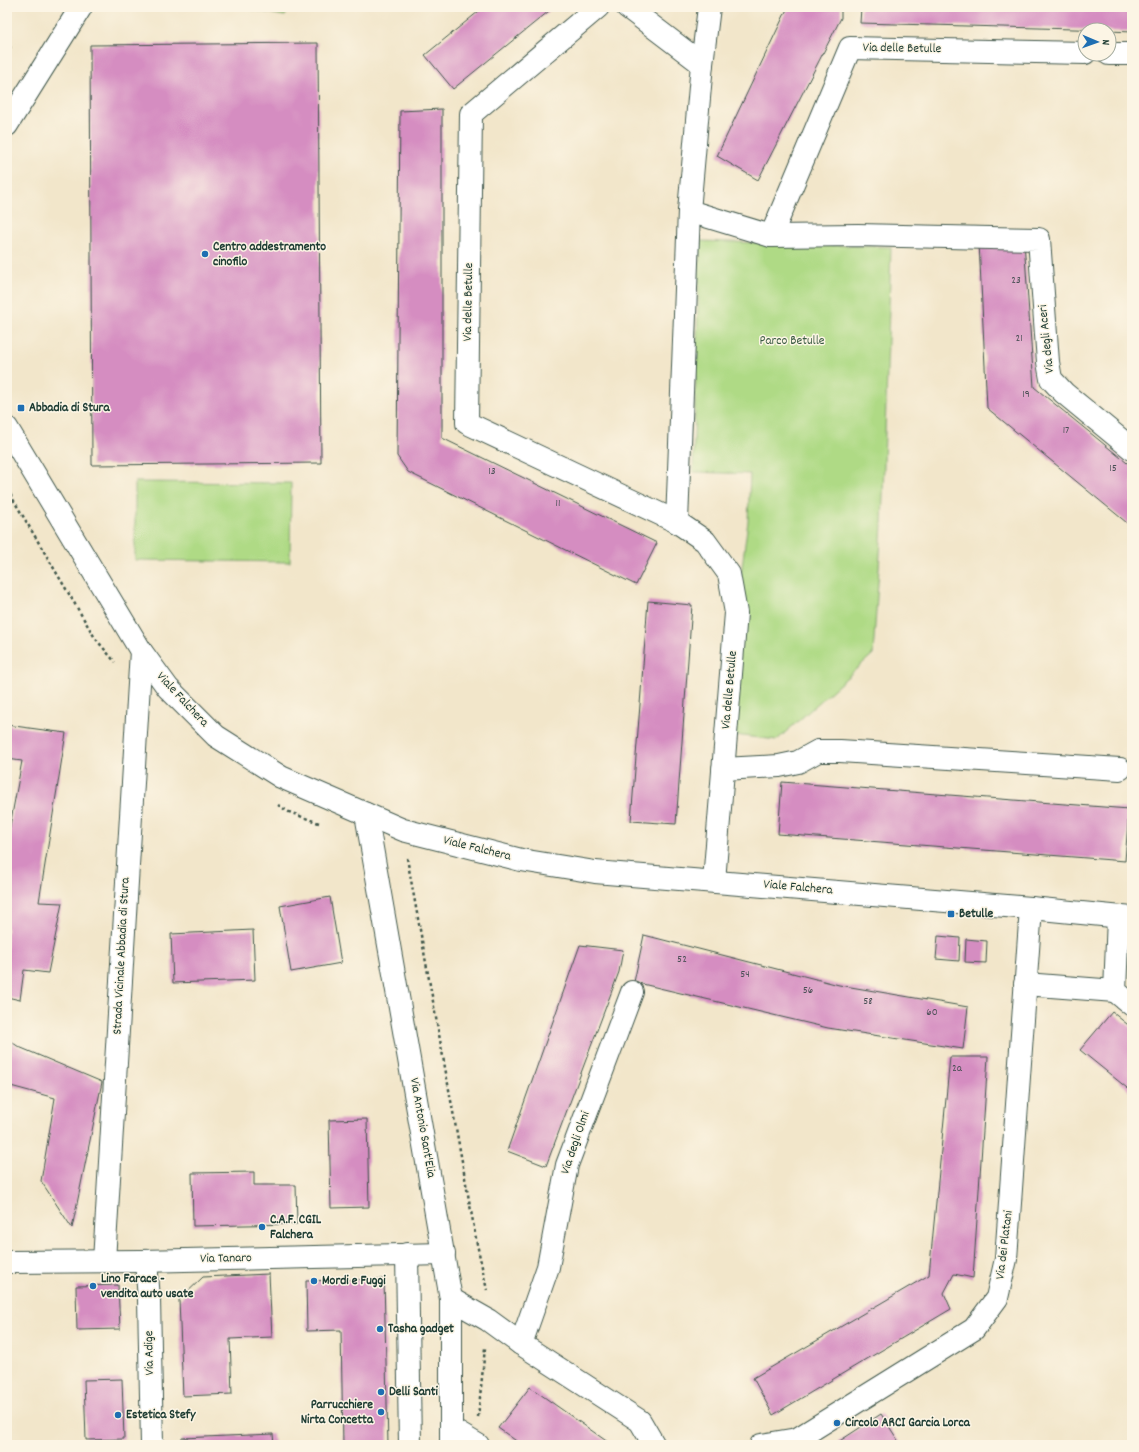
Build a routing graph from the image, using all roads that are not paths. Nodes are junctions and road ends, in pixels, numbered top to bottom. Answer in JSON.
{"nodes":[{"id":1,"x":81,"y":7,"type":"edge"},
{"id":2,"x":598,"y":7,"type":"edge"},
{"id":3,"x":627,"y":7,"type":"edge"},
{"id":4,"x":709,"y":7,"type":"edge"},
{"id":5,"x":1077,"y":53,"type":"edge"},
{"id":6,"x":1117,"y":54,"type":"edge"},
{"id":7,"x":1132,"y":54,"type":"edge"},
{"id":8,"x":702,"y":64,"type":"junction"},
{"id":9,"x":7,"y":125,"type":"edge"},
{"id":10,"x":689,"y":211,"type":"junction"},
{"id":11,"x":771,"y":236,"type":"junction"},
{"id":12,"x":7,"y":428,"type":"edge"},
{"id":13,"x":1132,"y":449,"type":"edge"},
{"id":14,"x":677,"y":522,"type":"junction"},
{"id":15,"x":141,"y":651,"type":"junction"},
{"id":16,"x":723,"y":769,"type":"junction"},
{"id":17,"x":1120,"y":769,"type":"dead end"},
{"id":18,"x":366,"y":814,"type":"junction"},
{"id":19,"x":714,"y":881,"type":"junction"},
{"id":20,"x":1031,"y":908,"type":"junction"},
{"id":21,"x":1125,"y":917,"type":"edge"},
{"id":22,"x":1025,"y":984,"type":"junction"},
{"id":23,"x":1115,"y":991,"type":"junction"},
{"id":24,"x":632,"y":992,"type":"dead end"},
{"id":25,"x":1132,"y":1005,"type":"edge"},
{"id":26,"x":407,"y":1254,"type":"junction"},
{"id":27,"x":444,"y":1254,"type":"junction"},
{"id":28,"x":104,"y":1261,"type":"junction"},
{"id":29,"x":146,"y":1261,"type":"junction"},
{"id":30,"x":7,"y":1262,"type":"edge"},
{"id":31,"x":451,"y":1300,"type":"junction"},
{"id":32,"x":521,"y":1344,"type":"junction"},
{"id":33,"x":451,"y":1437,"type":"edge"},
{"id":34,"x":799,"y":1442,"type":"edge"},
{"id":35,"x":152,"y":1445,"type":"edge"},
{"id":36,"x":410,"y":1445,"type":"edge"},
{"id":37,"x":478,"y":1445,"type":"edge"},
{"id":38,"x":654,"y":1445,"type":"edge"},
{"id":39,"x":761,"y":1445,"type":"edge"}],
"edges":[{"from":1,"to":9,"type":"street"},
{"from":2,"to":14,"type":"street","name":"Via delle Betulle"},
{"from":3,"to":8,"type":"street"},
{"from":4,"to":8,"type":"street"},
{"from":5,"to":11,"type":"street","name":"Via delle Betulle"},
{"from":6,"to":7,"type":"street"},
{"from":8,"to":10,"type":"street"},
{"from":10,"to":11,"type":"street"},
{"from":10,"to":14,"type":"street"},
{"from":11,"to":13,"type":"street","name":"Via degli Aceri"},
{"from":12,"to":15,"type":"street","name":"Viale Falchera"},
{"from":14,"to":16,"type":"street","name":"Via delle Betulle"},
{"from":15,"to":18,"type":"street","name":"Viale Falchera"},
{"from":15,"to":28,"type":"street","name":"Strada Vicinale Abbadia di Stura"},
{"from":16,"to":17,"type":"street"},
{"from":16,"to":19,"type":"street","name":"Via delle Betulle"},
{"from":18,"to":19,"type":"street","name":"Viale Falchera"},
{"from":18,"to":27,"type":"street","name":"Via Antonio Sant'Elia"},
{"from":19,"to":20,"type":"street","name":"Viale Falchera"},
{"from":20,"to":21,"type":"street","name":"Viale Falchera"},
{"from":20,"to":22,"type":"street","name":"Via dei Platani"},
{"from":21,"to":23,"type":"street"},
{"from":22,"to":23,"type":"street"},
{"from":22,"to":34,"type":"street","name":"Via dei Platani"},
{"from":23,"to":25,"type":"street"},
{"from":24,"to":32,"type":"street","name":"Via degli Olmi"},
{"from":26,"to":27,"type":"street","name":"Via Tanaro"},
{"from":26,"to":29,"type":"street","name":"Via Tanaro"},
{"from":26,"to":36,"type":"street"},
{"from":27,"to":31,"type":"street","name":"Via Antonio Sant'Elia"},
{"from":28,"to":29,"type":"street","name":"Via Tanaro"},
{"from":28,"to":30,"type":"street","name":"Via Tanaro"},
{"from":29,"to":35,"type":"street","name":"Via Adige"},
{"from":31,"to":32,"type":"street"},
{"from":31,"to":33,"type":"street","name":"Via Antonio Sant'Elia"},
{"from":32,"to":38,"type":"street"},
{"from":33,"to":37,"type":"street"},
{"from":34,"to":39,"type":"street","name":"Via dei Platani"}]}
